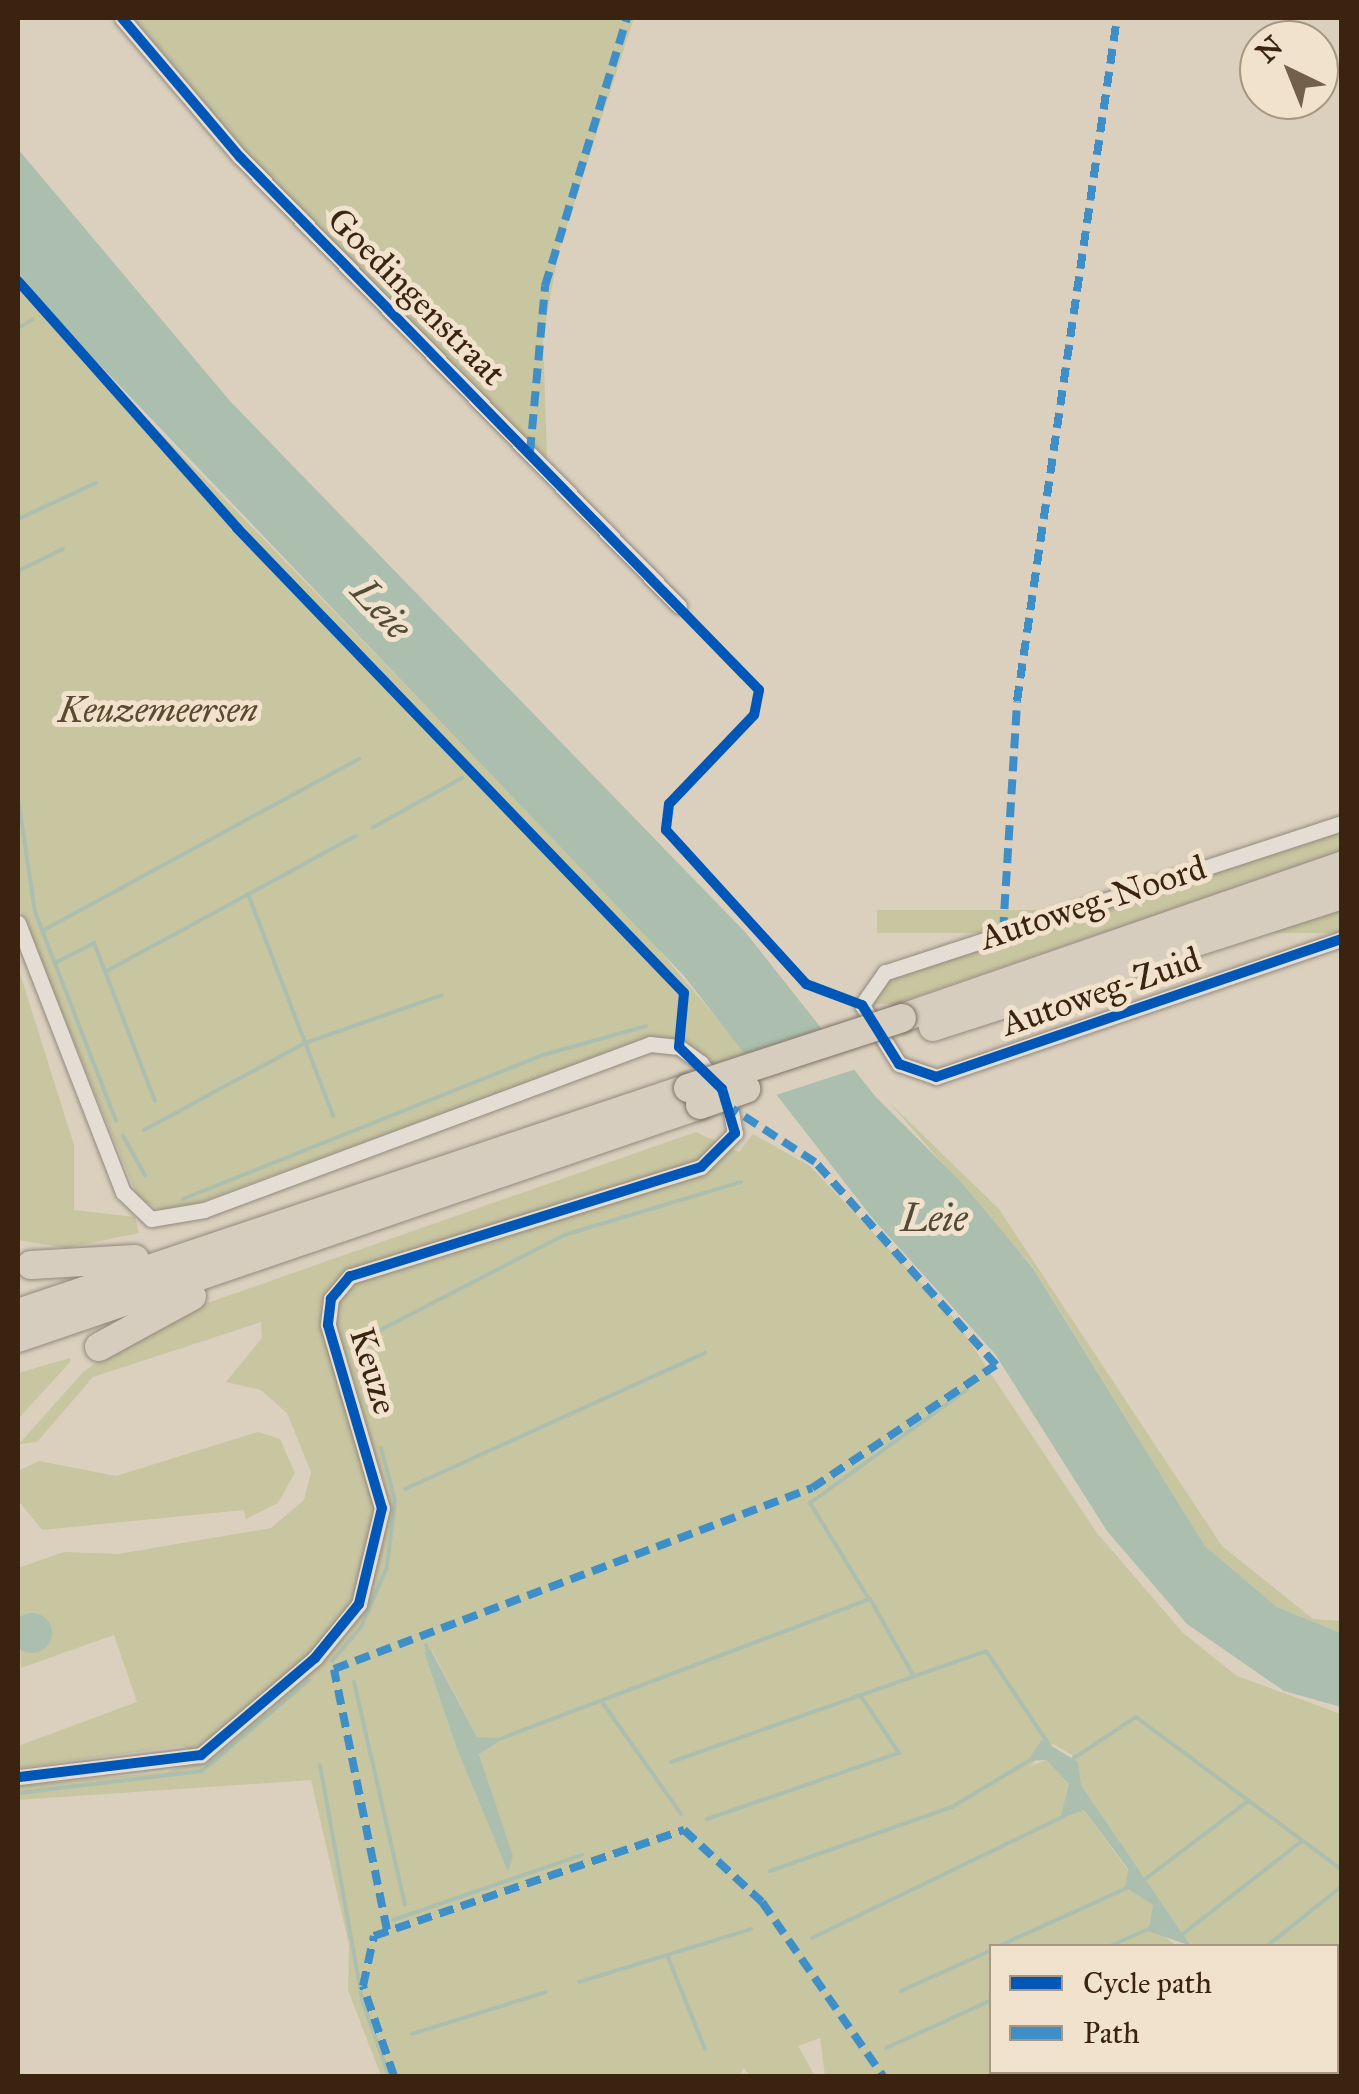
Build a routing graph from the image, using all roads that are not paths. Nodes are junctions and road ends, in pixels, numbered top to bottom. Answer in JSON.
{"nodes":[{"id":1,"x":122,"y":18,"type":"edge"},
{"id":2,"x":679,"y":606,"type":"dead end"},
{"id":3,"x":1342,"y":823,"type":"edge"},
{"id":4,"x":1342,"y":866,"type":"edge"},
{"id":5,"x":1342,"y":895,"type":"edge"},
{"id":6,"x":18,"y":923,"type":"edge"},
{"id":7,"x":1342,"y":939,"type":"edge"},
{"id":8,"x":907,"y":1026,"type":"junction"},
{"id":9,"x":886,"y":1048,"type":"joint"},
{"id":10,"x":694,"y":1096,"type":"junction"},
{"id":11,"x":372,"y":1218,"type":"junction"},
{"id":12,"x":192,"y":1254,"type":"junction"},
{"id":13,"x":31,"y":1265,"type":"dead end"},
{"id":14,"x":18,"y":1313,"type":"edge"},
{"id":15,"x":18,"y":1338,"type":"edge"},
{"id":16,"x":99,"y":1347,"type":"dead end"},
{"id":17,"x":18,"y":1777,"type":"edge"}],
"edges":[{"from":1,"to":2,"type":"street","name":"Goedingenstraat"},
{"from":3,"to":9,"type":"street","name":"Autoweg-Noord"},
{"from":4,"to":8,"type":"highway"},
{"from":5,"to":8,"type":"highway"},
{"from":6,"to":17,"type":"street","name":"Keuze"},
{"from":7,"to":9,"type":"street","name":"Autoweg-Zuid"},
{"from":8,"to":10,"type":"highway","bridge":true},
{"from":10,"to":11,"type":"highway"},
{"from":10,"to":12,"type":"highway"},
{"from":11,"to":15,"type":"highway"},
{"from":11,"to":16,"type":"highway"},
{"from":12,"to":13,"type":"highway"},
{"from":12,"to":14,"type":"highway"}]}
